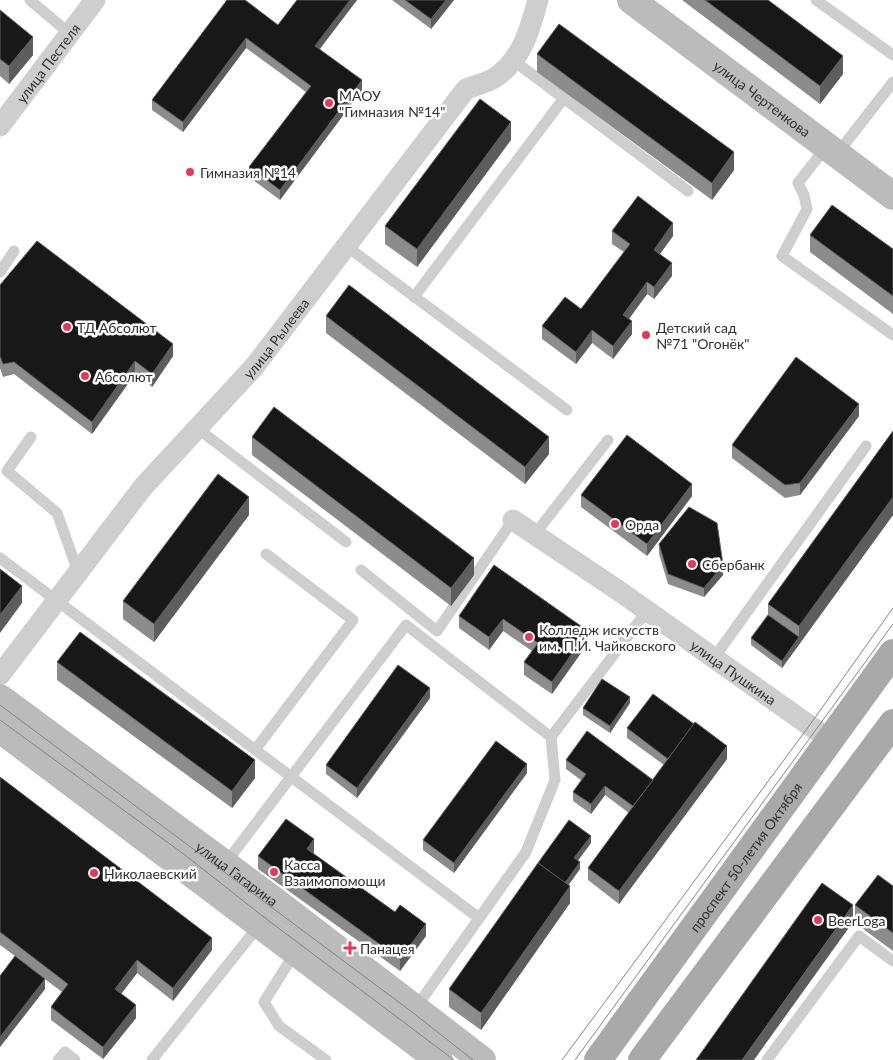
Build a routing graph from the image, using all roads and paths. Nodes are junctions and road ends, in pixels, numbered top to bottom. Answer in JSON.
{"nodes":[{"id":1,"x":30,"y":0,"type":"edge"},
{"id":2,"x":95,"y":0,"type":"edge"},
{"id":3,"x":538,"y":0,"type":"edge"},
{"id":4,"x":631,"y":0,"type":"edge"},
{"id":5,"x":816,"y":0,"type":"edge"},
{"id":6,"x":70,"y":34,"type":"junction"},
{"id":7,"x":893,"y":55,"type":"edge"},
{"id":8,"x":514,"y":61,"type":"junction"},
{"id":9,"x":893,"y":82,"type":"edge"},
{"id":10,"x":564,"y":98,"type":"junction"},
{"id":11,"x":0,"y":126,"type":"edge"},
{"id":12,"x":832,"y":151,"type":"junction"},
{"id":13,"x":688,"y":191,"type":"edge"},
{"id":14,"x":893,"y":196,"type":"edge"},
{"id":15,"x":346,"y":246,"type":"junction"},
{"id":16,"x":14,"y":251,"type":"dead end"},
{"id":17,"x":0,"y":272,"type":"edge"},
{"id":18,"x":414,"y":297,"type":"junction"},
{"id":19,"x":893,"y":334,"type":"edge"},
{"id":20,"x":567,"y":410,"type":"dead end"},
{"id":21,"x":197,"y":428,"type":"junction"},
{"id":22,"x":32,"y":437,"type":"dead end"},
{"id":23,"x":608,"y":440,"type":"dead end"},
{"id":24,"x":866,"y":446,"type":"dead end"},
{"id":25,"x":513,"y":520,"type":"joint"},
{"id":26,"x":534,"y":534,"type":"junction"},
{"id":27,"x":346,"y":542,"type":"dead end"},
{"id":28,"x":266,"y":554,"type":"dead end"},
{"id":29,"x":0,"y":558,"type":"edge"},
{"id":30,"x":361,"y":570,"type":"dead end"},
{"id":31,"x":78,"y":572,"type":"junction"},
{"id":32,"x":57,"y":601,"type":"junction"},
{"id":33,"x":646,"y":611,"type":"junction"},
{"id":34,"x":893,"y":653,"type":"edge"},
{"id":35,"x":714,"y":658,"type":"junction"},
{"id":36,"x":0,"y":674,"type":"edge"},
{"id":37,"x":0,"y":698,"type":"edge"},
{"id":38,"x":0,"y":728,"type":"edge"},
{"id":39,"x":890,"y":735,"type":"edge"},
{"id":40,"x":551,"y":737,"type":"junction"},
{"id":41,"x":830,"y":740,"type":"junction"},
{"id":42,"x":255,"y":750,"type":"junction"},
{"id":43,"x":291,"y":777,"type":"junction"},
{"id":44,"x":224,"y":865,"type":"junction"},
{"id":45,"x":268,"y":913,"type":"junction"},
{"id":46,"x":480,"y":918,"type":"junction"},
{"id":47,"x":311,"y":929,"type":"junction"},
{"id":48,"x":296,"y":951,"type":"junction"},
{"id":49,"x":893,"y":961,"type":"edge"},
{"id":50,"x":416,"y":1010,"type":"junction"},
{"id":51,"x":439,"y":1051,"type":"edge"},
{"id":52,"x":477,"y":1056,"type":"edge"},
{"id":53,"x":58,"y":1060,"type":"edge"},
{"id":54,"x":75,"y":1060,"type":"edge"},
{"id":55,"x":152,"y":1060,"type":"edge"},
{"id":56,"x":326,"y":1060,"type":"edge"},
{"id":57,"x":598,"y":1060,"type":"edge"},
{"id":58,"x":642,"y":1060,"type":"edge"},
{"id":59,"x":766,"y":1060,"type":"edge"}],
"edges":[{"from":1,"to":6,"type":"lane"},
{"from":2,"to":6,"type":"street","name":"улица Пестеля"},
{"from":3,"to":8,"type":"street","name":"улица Рылеева"},
{"from":4,"to":12,"type":"street","name":"улица Чертенкова"},
{"from":5,"to":7,"type":"lane"},
{"from":6,"to":11,"type":"street","name":"улица Пестеля"},
{"from":8,"to":10,"type":"lane"},
{"from":8,"to":15,"type":"street","name":"улица Рылеева"},
{"from":9,"to":12,"type":"lane"},
{"from":10,"to":13,"type":"lane"},
{"from":10,"to":18,"type":"lane"},
{"from":12,"to":14,"type":"street","name":"улица Чертенкова"},
{"from":12,"to":19,"type":"lane"},
{"from":15,"to":18,"type":"lane"},
{"from":15,"to":21,"type":"street","name":"улица Рылеева"},
{"from":16,"to":17,"type":"lane"},
{"from":18,"to":20,"type":"lane"},
{"from":21,"to":27,"type":"lane"},
{"from":21,"to":31,"type":"street","name":"улица Рылеева"},
{"from":22,"to":31,"type":"lane"},
{"from":23,"to":26,"type":"lane"},
{"from":24,"to":35,"type":"lane"},
{"from":25,"to":26,"type":"street","name":"улица Пушкина"},
{"from":25,"to":30,"type":"lane"},
{"from":26,"to":33,"type":"street","name":"улица Пушкина"},
{"from":28,"to":42,"type":"lane"},
{"from":29,"to":32,"type":"lane"},
{"from":31,"to":32,"type":"street","name":"улица Рылеева"},
{"from":32,"to":36,"type":"street","name":"улица Рылеева"},
{"from":32,"to":42,"type":"lane"},
{"from":33,"to":35,"type":"street","name":"улица Пушкина"},
{"from":33,"to":40,"type":"lane"},
{"from":34,"to":41,"type":"main road","name":"проспект 50-летия Октября"},
{"from":35,"to":41,"type":"street","name":"улица Пушкина"},
{"from":37,"to":44,"type":"street","name":"улица Гагарина"},
{"from":38,"to":45,"type":"street","name":"улица Гагарина"},
{"from":39,"to":58,"type":"main road"},
{"from":40,"to":43,"type":"lane"},
{"from":40,"to":46,"type":"lane"},
{"from":41,"to":57,"type":"main road","name":"проспект 50-летия Октября"},
{"from":42,"to":43,"type":"lane"},
{"from":43,"to":44,"type":"lane"},
{"from":43,"to":46,"type":"lane"},
{"from":44,"to":45,"type":"street","name":"улица Гагарина"},
{"from":45,"to":47,"type":"street","name":"улица Гагарина"},
{"from":45,"to":48,"type":"street","name":"улица Гагарина"},
{"from":45,"to":55,"type":"lane"},
{"from":46,"to":50,"type":"lane"},
{"from":47,"to":48,"type":"lane"},
{"from":47,"to":50,"type":"street","name":"улица Гагарина"},
{"from":48,"to":51,"type":"street","name":"улица Гагарина"},
{"from":48,"to":56,"type":"lane"},
{"from":49,"to":59,"type":"lane"},
{"from":50,"to":51,"type":"street","name":"улица Гагарина"},
{"from":51,"to":52,"type":"street","name":"улица Гагарина"},
{"from":53,"to":54,"type":"lane"}]}
